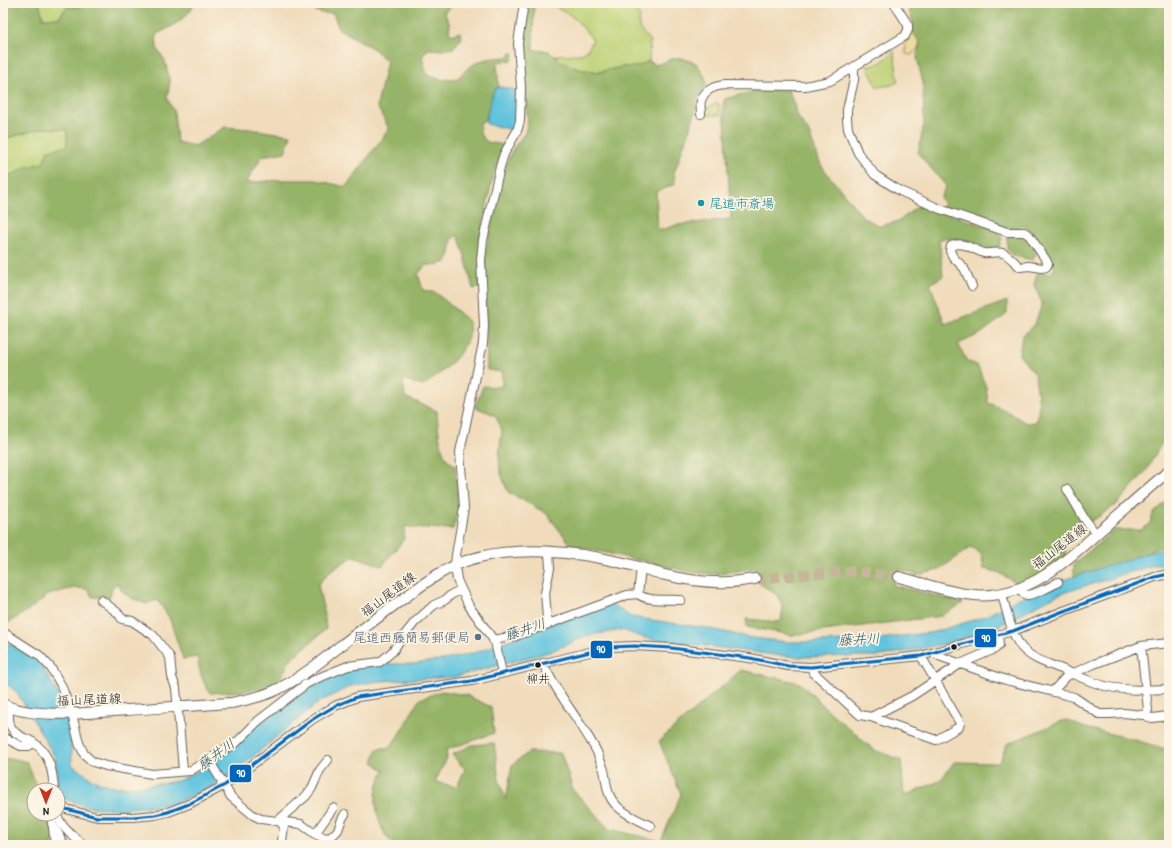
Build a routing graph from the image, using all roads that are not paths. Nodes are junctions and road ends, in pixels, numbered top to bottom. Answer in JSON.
{"nodes":[{"id":1,"x":524,"y":3,"type":"edge"},
{"id":2,"x":894,"y":3,"type":"edge"},
{"id":3,"x":854,"y":68,"type":"junction"},
{"id":4,"x":701,"y":114,"type":"dead end"},
{"id":5,"x":972,"y":286,"type":"dead end"},
{"id":6,"x":1169,"y":471,"type":"edge"},
{"id":7,"x":1067,"y":489,"type":"dead end"},
{"id":8,"x":1096,"y":534,"type":"junction"},
{"id":9,"x":549,"y":552,"type":"junction"},
{"id":10,"x":455,"y":565,"type":"junction"},
{"id":11,"x":642,"y":568,"type":"junction"},
{"id":12,"x":1169,"y":574,"type":"edge"},
{"id":13,"x":899,"y":577,"type":"tunnel mouth"},
{"id":14,"x":755,"y":579,"type":"tunnel mouth"},
{"id":15,"x":1058,"y":582,"type":"dead end"},
{"id":16,"x":1020,"y":589,"type":"junction"},
{"id":17,"x":461,"y":590,"type":"junction"},
{"id":18,"x":638,"y":594,"type":"junction"},
{"id":19,"x":1003,"y":597,"type":"junction"},
{"id":20,"x":101,"y":600,"type":"dead end"},
{"id":21,"x":681,"y":600,"type":"dead end"},
{"id":22,"x":540,"y":628,"type":"junction"},
{"id":23,"x":1012,"y":628,"type":"junction"},
{"id":24,"x":3,"y":632,"type":"edge"},
{"id":25,"x":998,"y":635,"type":"junction"},
{"id":26,"x":494,"y":643,"type":"junction"},
{"id":27,"x":1169,"y":643,"type":"edge"},
{"id":28,"x":1141,"y":646,"type":"junction"},
{"id":29,"x":935,"y":652,"type":"junction"},
{"id":30,"x":921,"y":656,"type":"junction"},
{"id":31,"x":543,"y":663,"type":"junction"},
{"id":32,"x":960,"y":664,"type":"junction"},
{"id":33,"x":811,"y":667,"type":"junction"},
{"id":34,"x":309,"y":672,"type":"junction"},
{"id":35,"x":502,"y":673,"type":"junction"},
{"id":36,"x":1072,"y":673,"type":"junction"},
{"id":37,"x":935,"y":680,"type":"junction"},
{"id":38,"x":306,"y":684,"type":"junction"},
{"id":39,"x":1169,"y":689,"type":"edge"},
{"id":40,"x":1145,"y":690,"type":"junction"},
{"id":41,"x":1053,"y":691,"type":"junction"},
{"id":42,"x":10,"y":707,"type":"edge"},
{"id":43,"x":178,"y":707,"type":"junction"},
{"id":44,"x":71,"y":714,"type":"junction"},
{"id":45,"x":1146,"y":714,"type":"junction"},
{"id":46,"x":1169,"y":716,"type":"edge"},
{"id":47,"x":871,"y":717,"type":"junction"},
{"id":48,"x":3,"y":737,"type":"edge"},
{"id":49,"x":33,"y":742,"type":"junction"},
{"id":50,"x":209,"y":760,"type":"junction"},
{"id":51,"x":328,"y":760,"type":"dead end"},
{"id":52,"x":190,"y":771,"type":"junction"},
{"id":53,"x":54,"y":782,"type":"edge"},
{"id":54,"x":225,"y":785,"type":"junction"},
{"id":55,"x":333,"y":808,"type":"dead end"},
{"id":56,"x":66,"y":809,"type":"edge"},
{"id":57,"x":345,"y":814,"type":"dead end"},
{"id":58,"x":279,"y":821,"type":"junction"},
{"id":59,"x":61,"y":822,"type":"edge"},
{"id":60,"x":52,"y":824,"type":"joint"},
{"id":61,"x":651,"y":826,"type":"dead end"},
{"id":62,"x":315,"y":834,"type":"junction"},
{"id":63,"x":55,"y":845,"type":"edge"},
{"id":64,"x":64,"y":845,"type":"edge"},
{"id":65,"x":84,"y":845,"type":"edge"},
{"id":66,"x":283,"y":845,"type":"edge"}],
"edges":[{"from":1,"to":10,"type":"street"},
{"from":2,"to":3,"type":"street"},
{"from":3,"to":4,"type":"street"},
{"from":3,"to":5,"type":"street"},
{"from":6,"to":8,"type":"main road","name":"福山尾道線"},
{"from":7,"to":8,"type":"street"},
{"from":8,"to":16,"type":"main road","name":"福山尾道線"},
{"from":9,"to":10,"type":"main road","name":"福山尾道線"},
{"from":9,"to":11,"type":"main road","name":"福山尾道線"},
{"from":9,"to":22,"type":"street"},
{"from":10,"to":17,"type":"street"},
{"from":10,"to":34,"type":"main road","name":"福山尾道線"},
{"from":11,"to":14,"type":"main road","name":"福山尾道線"},
{"from":11,"to":18,"type":"street"},
{"from":12,"to":23,"type":"street"},
{"from":13,"to":19,"type":"main road","name":"福山尾道線"},
{"from":15,"to":16,"type":"street"},
{"from":16,"to":19,"type":"main road","name":"福山尾道線"},
{"from":17,"to":26,"type":"street"},
{"from":17,"to":38,"type":"street"},
{"from":18,"to":21,"type":"street"},
{"from":18,"to":22,"type":"street"},
{"from":19,"to":23,"type":"street"},
{"from":20,"to":43,"type":"street"},
{"from":22,"to":26,"type":"street"},
{"from":23,"to":25,"type":"street"},
{"from":23,"to":36,"type":"street"},
{"from":24,"to":44,"type":"street"},
{"from":25,"to":29,"type":"street"},
{"from":25,"to":32,"type":"street"},
{"from":26,"to":35,"type":"street"},
{"from":27,"to":28,"type":"street"},
{"from":28,"to":36,"type":"street"},
{"from":28,"to":40,"type":"street"},
{"from":29,"to":30,"type":"street"},
{"from":29,"to":32,"type":"street"},
{"from":30,"to":33,"type":"street"},
{"from":30,"to":37,"type":"street"},
{"from":31,"to":33,"type":"street"},
{"from":31,"to":35,"type":"street"},
{"from":31,"to":61,"type":"street"},
{"from":32,"to":37,"type":"street"},
{"from":32,"to":41,"type":"street"},
{"from":33,"to":47,"type":"street"},
{"from":34,"to":38,"type":"street"},
{"from":34,"to":43,"type":"main road","name":"福山尾道線"},
{"from":35,"to":54,"type":"street"},
{"from":36,"to":40,"type":"street"},
{"from":36,"to":41,"type":"street"},
{"from":37,"to":47,"type":"street"},
{"from":37,"to":47,"type":"street"},
{"from":38,"to":50,"type":"street"},
{"from":39,"to":40,"type":"street"},
{"from":40,"to":45,"type":"street"},
{"from":41,"to":45,"type":"street"},
{"from":42,"to":44,"type":"main road","name":"福山尾道線"},
{"from":42,"to":49,"type":"street"},
{"from":43,"to":44,"type":"main road","name":"福山尾道線"},
{"from":43,"to":52,"type":"street"},
{"from":44,"to":52,"type":"street"},
{"from":45,"to":46,"type":"street"},
{"from":48,"to":49,"type":"street"},
{"from":49,"to":53,"type":"street"},
{"from":50,"to":52,"type":"street"},
{"from":50,"to":54,"type":"street"},
{"from":51,"to":58,"type":"street"},
{"from":54,"to":56,"type":"street"},
{"from":54,"to":58,"type":"street"},
{"from":55,"to":62,"type":"street"},
{"from":57,"to":62,"type":"street"},
{"from":58,"to":62,"type":"street"},
{"from":58,"to":66,"type":"street"},
{"from":59,"to":65,"type":"street"},
{"from":60,"to":63,"type":"street"},
{"from":60,"to":64,"type":"street"}]}
